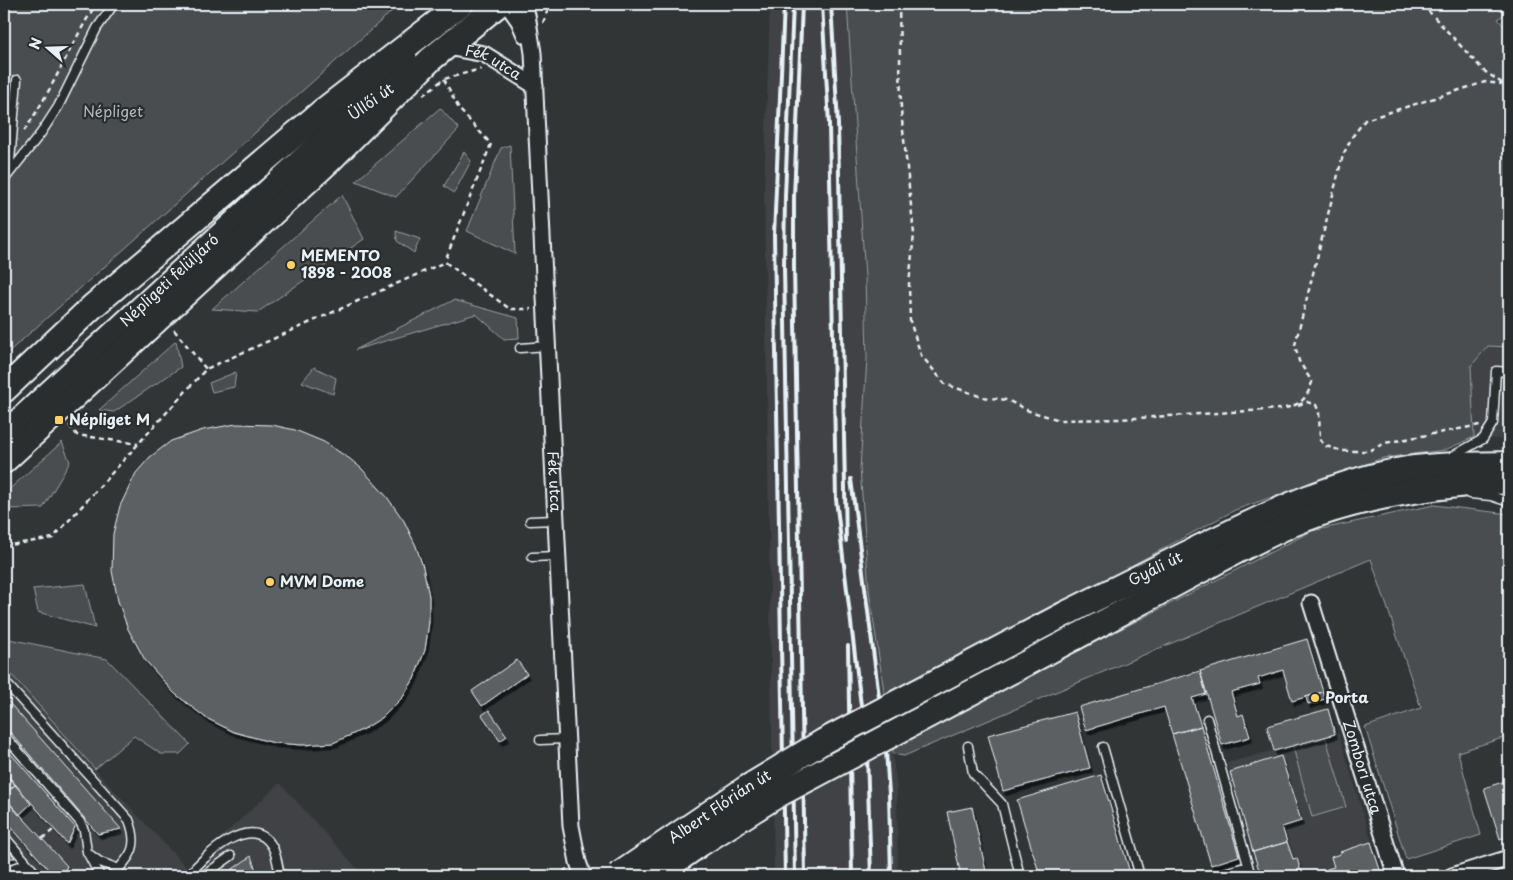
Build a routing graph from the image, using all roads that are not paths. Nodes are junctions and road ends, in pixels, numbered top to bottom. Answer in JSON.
{"nodes":[{"id":1,"x":114,"y":4,"type":"edge"},
{"id":2,"x":499,"y":4,"type":"edge"},
{"id":3,"x":507,"y":4,"type":"edge"},
{"id":4,"x":522,"y":4,"type":"edge"},
{"id":5,"x":456,"y":8,"type":"edge"},
{"id":6,"x":439,"y":53,"type":"junction"},
{"id":7,"x":533,"y":53,"type":"junction"},
{"id":8,"x":17,"y":80,"type":"dead end"},
{"id":9,"x":534,"y":86,"type":"junction"},
{"id":10,"x":335,"y":128,"type":"junction"},
{"id":11,"x":10,"y":173,"type":"junction"},
{"id":12,"x":4,"y":180,"type":"edge"},
{"id":13,"x":547,"y":346,"type":"junction"},
{"id":14,"x":520,"y":348,"type":"dead end"},
{"id":15,"x":1509,"y":372,"type":"edge"},
{"id":16,"x":4,"y":390,"type":"edge"},
{"id":17,"x":4,"y":432,"type":"edge"},
{"id":18,"x":4,"y":461,"type":"edge"},
{"id":19,"x":1509,"y":464,"type":"edge"},
{"id":20,"x":1438,"y":477,"type":"junction"},
{"id":21,"x":1509,"y":481,"type":"edge"},
{"id":22,"x":1509,"y":502,"type":"edge"},
{"id":23,"x":555,"y":520,"type":"junction"},
{"id":24,"x":530,"y":521,"type":"dead end"},
{"id":25,"x":557,"y":556,"type":"junction"},
{"id":26,"x":532,"y":557,"type":"dead end"},
{"id":27,"x":1311,"y":603,"type":"dead end"},
{"id":28,"x":4,"y":681,"type":"edge"},
{"id":29,"x":1207,"y":719,"type":"dead end"},
{"id":30,"x":4,"y":735,"type":"edge"},
{"id":31,"x":566,"y":739,"type":"junction"},
{"id":32,"x":540,"y":740,"type":"dead end"},
{"id":33,"x":824,"y":741,"type":"joint"},
{"id":34,"x":968,"y":746,"type":"dead end"},
{"id":35,"x":1103,"y":747,"type":"dead end"},
{"id":36,"x":828,"y":769,"type":"joint"},
{"id":37,"x":4,"y":836,"type":"edge"},
{"id":38,"x":87,"y":852,"type":"junction"},
{"id":39,"x":231,"y":856,"type":"dead end"},
{"id":40,"x":1509,"y":858,"type":"edge"},
{"id":41,"x":26,"y":862,"type":"junction"},
{"id":42,"x":1248,"y":866,"type":"junction"},
{"id":43,"x":119,"y":869,"type":"junction"},
{"id":44,"x":4,"y":871,"type":"edge"},
{"id":45,"x":38,"y":876,"type":"edge"},
{"id":46,"x":100,"y":876,"type":"edge"},
{"id":47,"x":112,"y":876,"type":"edge"},
{"id":48,"x":188,"y":876,"type":"edge"},
{"id":49,"x":202,"y":876,"type":"edge"},
{"id":50,"x":280,"y":876,"type":"edge"},
{"id":51,"x":583,"y":876,"type":"edge"},
{"id":52,"x":618,"y":876,"type":"edge"},
{"id":53,"x":655,"y":876,"type":"edge"},
{"id":54,"x":1020,"y":876,"type":"edge"},
{"id":55,"x":1140,"y":876,"type":"edge"},
{"id":56,"x":1215,"y":876,"type":"edge"},
{"id":57,"x":1251,"y":876,"type":"edge"},
{"id":58,"x":1396,"y":876,"type":"edge"},
{"id":59,"x":1452,"y":876,"type":"edge"}],
"edges":[{"from":1,"to":11,"type":"lane"},
{"from":2,"to":6,"type":"main road","name":"Üllői út"},
{"from":3,"to":7,"type":"street","name":"Fék utca"},
{"from":4,"to":7,"type":"street","name":"Fék utca"},
{"from":5,"to":10,"type":"main road","name":"Üllői út"},
{"from":5,"to":16,"type":"main road"},
{"from":6,"to":9,"type":"street","name":"Fék utca"},
{"from":6,"to":10,"type":"main road","name":"Üllői út"},
{"from":6,"to":18,"type":"main road"},
{"from":7,"to":9,"type":"street","name":"Fék utca"},
{"from":8,"to":11,"type":"lane"},
{"from":9,"to":13,"type":"street","name":"Fék utca"},
{"from":10,"to":17,"type":"main road","name":"Népligeti felüljáró"},
{"from":11,"to":12,"type":"lane"},
{"from":13,"to":14,"type":"lane"},
{"from":13,"to":23,"type":"street","name":"Fék utca"},
{"from":15,"to":20,"type":"lane"},
{"from":19,"to":20,"type":"main road","name":"Gyáli út"},
{"from":20,"to":21,"type":"main road","name":"Gyáli út"},
{"from":20,"to":22,"type":"lane"},
{"from":20,"to":33,"type":"main road","name":"Gyáli út","bridge":true},
{"from":20,"to":36,"type":"main road","name":"Gyáli út","bridge":true},
{"from":23,"to":24,"type":"lane"},
{"from":23,"to":25,"type":"street","name":"Fék utca"},
{"from":25,"to":26,"type":"lane"},
{"from":25,"to":31,"type":"street","name":"Fék utca"},
{"from":27,"to":58,"type":"street","name":"Zombori utca"},
{"from":28,"to":43,"type":"lane"},
{"from":29,"to":42,"type":"lane"},
{"from":30,"to":38,"type":"lane"},
{"from":31,"to":32,"type":"lane"},
{"from":31,"to":51,"type":"street","name":"Fék utca"},
{"from":33,"to":52,"type":"main road","name":"Albert Flórián út","bridge":true},
{"from":34,"to":54,"type":"lane"},
{"from":35,"to":55,"type":"lane"},
{"from":36,"to":53,"type":"main road","name":"Albert Flórián út","bridge":true},
{"from":37,"to":41,"type":"lane"},
{"from":38,"to":43,"type":"lane"},
{"from":38,"to":46,"type":"lane"},
{"from":39,"to":49,"type":"lane"},
{"from":40,"to":59,"type":"street"},
{"from":41,"to":44,"type":"lane"},
{"from":41,"to":45,"type":"lane"},
{"from":42,"to":56,"type":"lane"},
{"from":42,"to":57,"type":"lane"},
{"from":43,"to":47,"type":"lane"},
{"from":48,"to":50,"type":"lane"}]}
